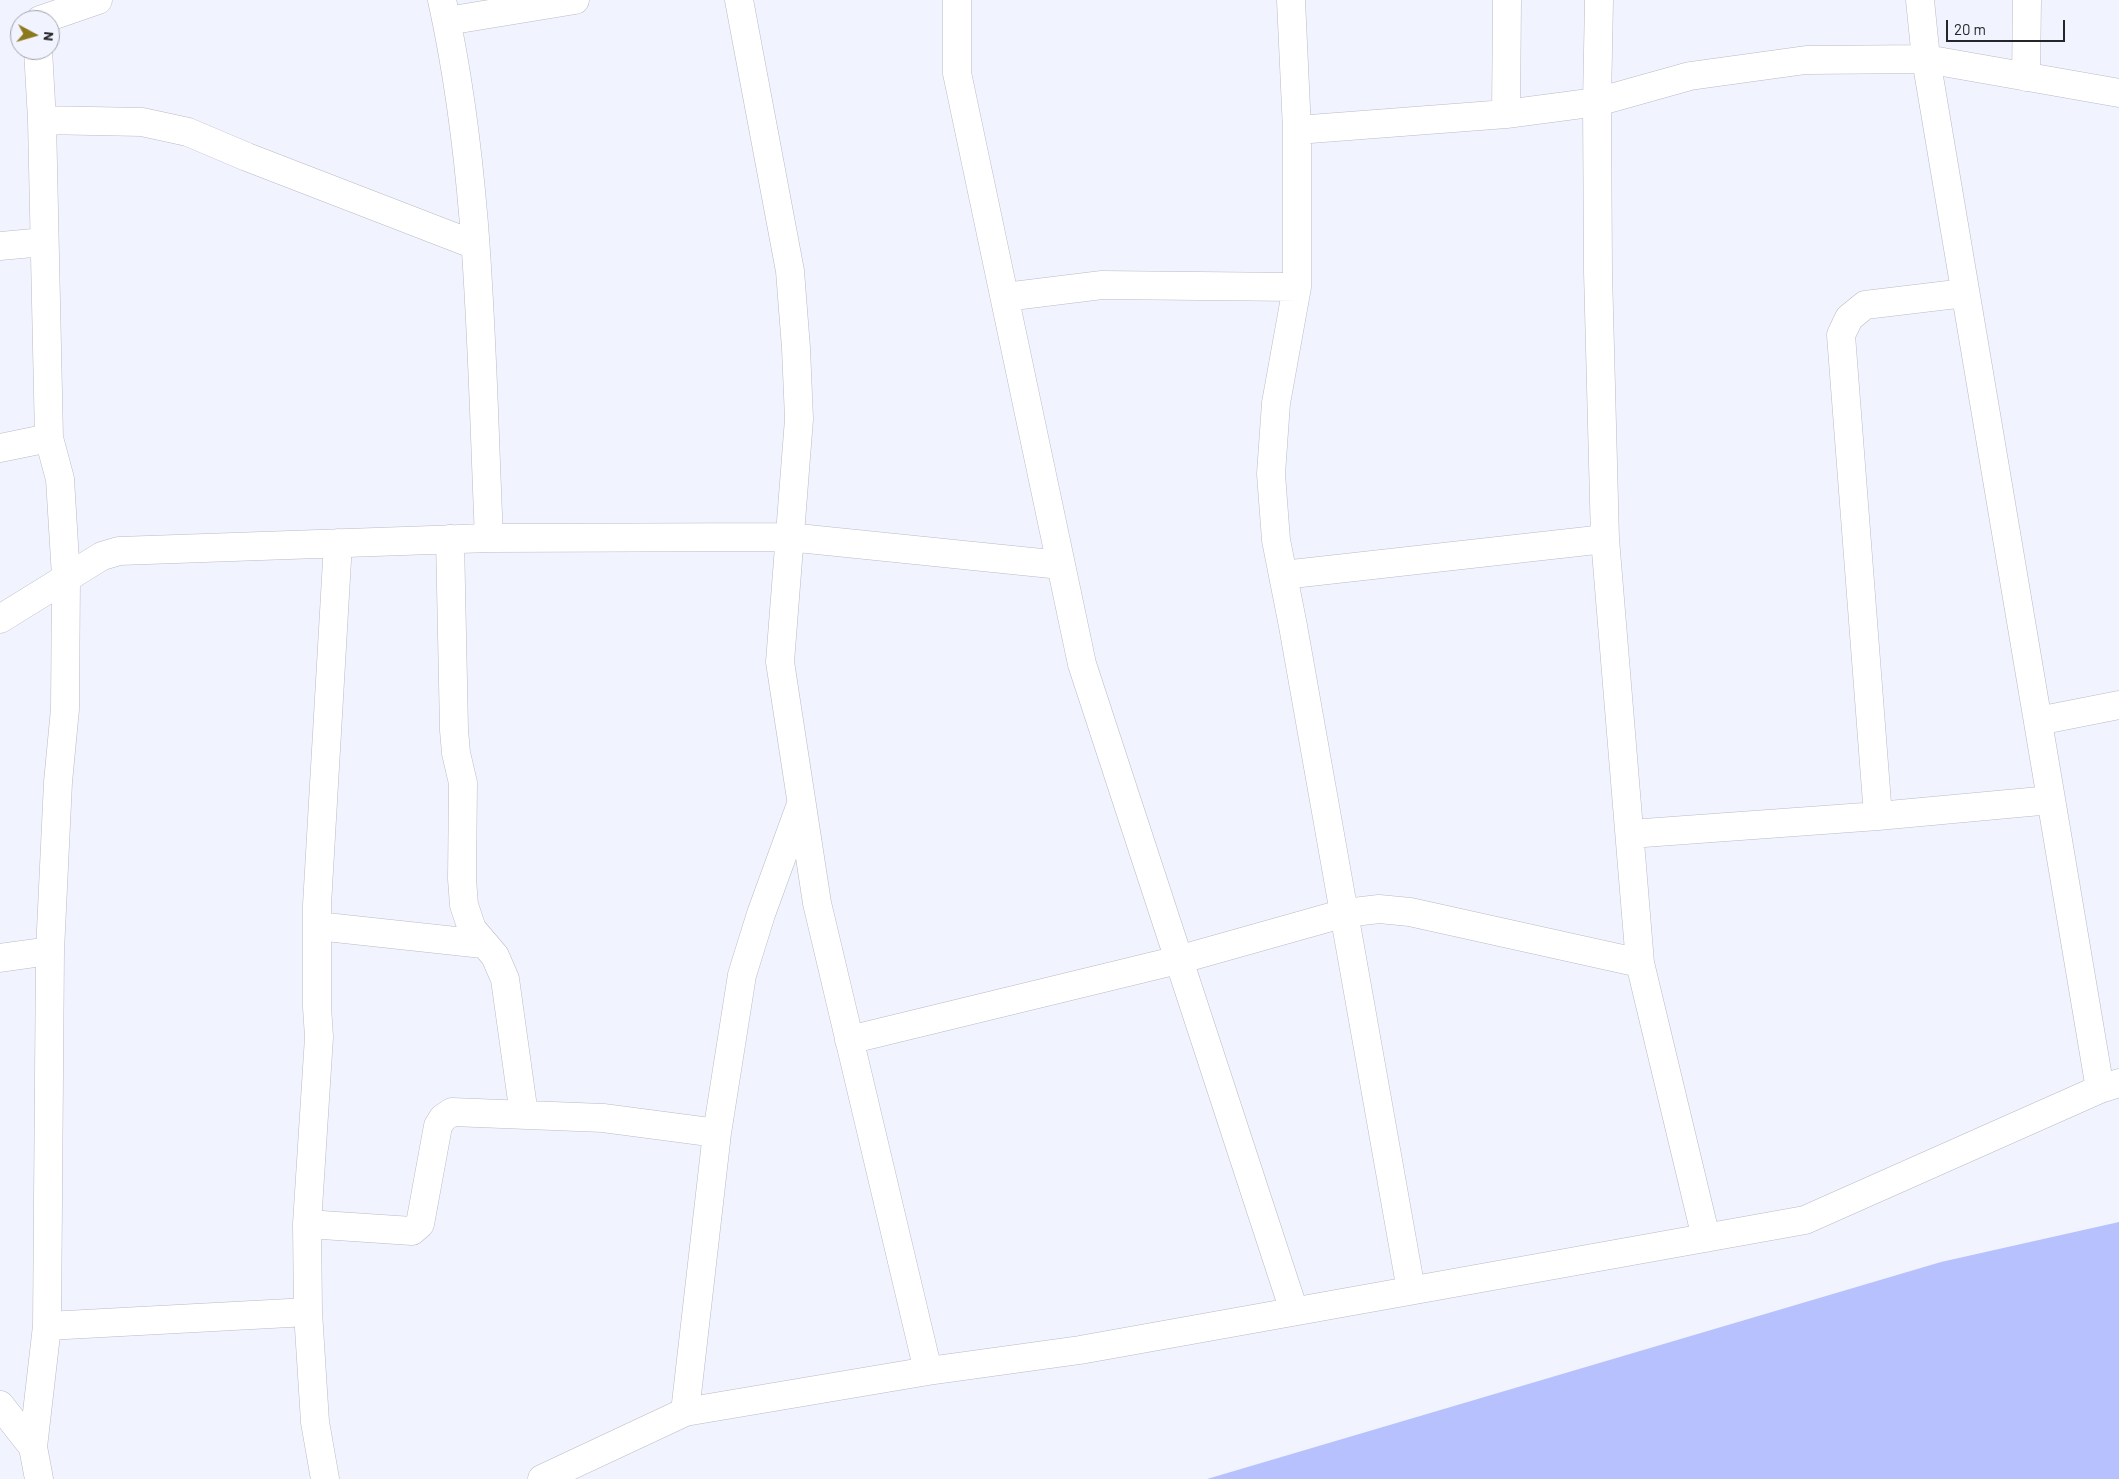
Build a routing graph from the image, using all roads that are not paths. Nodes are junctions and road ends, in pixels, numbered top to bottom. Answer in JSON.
{"nodes":[{"id":1,"x":98,"y":0,"type":"edge"},
{"id":2,"x":576,"y":0,"type":"edge"},
{"id":3,"x":739,"y":0,"type":"edge"},
{"id":4,"x":957,"y":0,"type":"edge"},
{"id":5,"x":1291,"y":0,"type":"edge"},
{"id":6,"x":1507,"y":0,"type":"edge"},
{"id":7,"x":1599,"y":0,"type":"edge"},
{"id":8,"x":1920,"y":0,"type":"edge"},
{"id":9,"x":2027,"y":0,"type":"edge"},
{"id":10,"x":444,"y":10,"type":"edge"},
{"id":11,"x":60,"y":13,"type":"edge"},
{"id":12,"x":1926,"y":59,"type":"junction"},
{"id":13,"x":39,"y":60,"type":"edge"},
{"id":14,"x":2026,"y":77,"type":"junction"},
{"id":15,"x":2119,"y":93,"type":"edge"},
{"id":16,"x":1596,"y":102,"type":"junction"},
{"id":17,"x":1506,"y":114,"type":"junction"},
{"id":18,"x":42,"y":120,"type":"junction"},
{"id":19,"x":1297,"y":130,"type":"junction"},
{"id":20,"x":44,"y":242,"type":"junction"},
{"id":21,"x":475,"y":245,"type":"junction"},
{"id":22,"x":0,"y":246,"type":"edge"},
{"id":23,"x":1297,"y":287,"type":"junction"},
{"id":24,"x":1965,"y":293,"type":"junction"},
{"id":25,"x":1005,"y":297,"type":"junction"},
{"id":26,"x":49,"y":438,"type":"junction"},
{"id":27,"x":0,"y":448,"type":"edge"},
{"id":28,"x":788,"y":537,"type":"junction"},
{"id":29,"x":489,"y":538,"type":"junction"},
{"id":30,"x":450,"y":539,"type":"junction"},
{"id":31,"x":1605,"y":539,"type":"junction"},
{"id":32,"x":338,"y":543,"type":"junction"},
{"id":33,"x":1061,"y":565,"type":"junction"},
{"id":34,"x":1283,"y":575,"type":"junction"},
{"id":35,"x":66,"y":577,"type":"junction"},
{"id":36,"x":0,"y":619,"type":"edge"},
{"id":37,"x":2119,"y":705,"type":"edge"},
{"id":38,"x":2038,"y":721,"type":"junction"},
{"id":39,"x":2051,"y":800,"type":"junction"},
{"id":40,"x":800,"y":806,"type":"junction"},
{"id":41,"x":1878,"y":816,"type":"junction"},
{"id":42,"x":1630,"y":834,"type":"junction"},
{"id":43,"x":1344,"y":913,"type":"junction"},
{"id":44,"x":317,"y":926,"type":"junction"},
{"id":45,"x":483,"y":944,"type":"junction"},
{"id":46,"x":50,"y":951,"type":"junction"},
{"id":47,"x":0,"y":958,"type":"edge"},
{"id":48,"x":1178,"y":960,"type":"junction"},
{"id":49,"x":1640,"y":963,"type":"junction"},
{"id":50,"x":849,"y":1040,"type":"junction"},
{"id":51,"x":2109,"y":1086,"type":"edge"},
{"id":52,"x":524,"y":1115,"type":"junction"},
{"id":53,"x":717,"y":1133,"type":"junction"},
{"id":54,"x":307,"y":1224,"type":"junction"},
{"id":55,"x":1706,"y":1238,"type":"junction"},
{"id":56,"x":1412,"y":1290,"type":"junction"},
{"id":57,"x":1294,"y":1311,"type":"junction"},
{"id":58,"x":308,"y":1312,"type":"junction"},
{"id":59,"x":47,"y":1326,"type":"junction"},
{"id":60,"x":928,"y":1371,"type":"junction"},
{"id":61,"x":0,"y":1406,"type":"edge"},
{"id":62,"x":685,"y":1412,"type":"junction"},
{"id":63,"x":33,"y":1447,"type":"junction"},
{"id":64,"x":38,"y":1479,"type":"edge"},
{"id":65,"x":324,"y":1479,"type":"edge"},
{"id":66,"x":542,"y":1479,"type":"edge"}],
"edges":[{"from":1,"to":11,"type":"street"},
{"from":2,"to":10,"type":"street"},
{"from":3,"to":28,"type":"street"},
{"from":4,"to":25,"type":"street"},
{"from":5,"to":19,"type":"street"},
{"from":6,"to":17,"type":"street"},
{"from":7,"to":16,"type":"street"},
{"from":8,"to":12,"type":"street"},
{"from":9,"to":14,"type":"street"},
{"from":10,"to":21,"type":"street"},
{"from":12,"to":14,"type":"street"},
{"from":12,"to":16,"type":"street"},
{"from":12,"to":24,"type":"street"},
{"from":13,"to":18,"type":"street"},
{"from":14,"to":15,"type":"street"},
{"from":16,"to":17,"type":"street"},
{"from":16,"to":31,"type":"street"},
{"from":17,"to":19,"type":"street"},
{"from":18,"to":20,"type":"street"},
{"from":18,"to":21,"type":"street"},
{"from":19,"to":23,"type":"street"},
{"from":20,"to":22,"type":"street"},
{"from":20,"to":26,"type":"street"},
{"from":21,"to":29,"type":"street"},
{"from":23,"to":25,"type":"street"},
{"from":23,"to":34,"type":"street"},
{"from":24,"to":38,"type":"street"},
{"from":24,"to":41,"type":"street"},
{"from":25,"to":33,"type":"street"},
{"from":26,"to":27,"type":"street"},
{"from":26,"to":35,"type":"street"},
{"from":28,"to":29,"type":"street"},
{"from":28,"to":33,"type":"street"},
{"from":28,"to":40,"type":"street"},
{"from":29,"to":30,"type":"street"},
{"from":30,"to":32,"type":"street"},
{"from":30,"to":45,"type":"street"},
{"from":31,"to":34,"type":"street"},
{"from":31,"to":42,"type":"street"},
{"from":32,"to":35,"type":"street"},
{"from":32,"to":44,"type":"street"},
{"from":33,"to":48,"type":"street"},
{"from":34,"to":43,"type":"street"},
{"from":35,"to":36,"type":"street"},
{"from":35,"to":46,"type":"street"},
{"from":37,"to":38,"type":"street"},
{"from":38,"to":39,"type":"street"},
{"from":39,"to":41,"type":"street"},
{"from":39,"to":51,"type":"street"},
{"from":40,"to":50,"type":"street"},
{"from":40,"to":53,"type":"street"},
{"from":41,"to":42,"type":"street"},
{"from":42,"to":49,"type":"street"},
{"from":43,"to":48,"type":"street"},
{"from":43,"to":49,"type":"street"},
{"from":43,"to":56,"type":"street"},
{"from":44,"to":45,"type":"street"},
{"from":44,"to":54,"type":"street"},
{"from":45,"to":52,"type":"street"},
{"from":46,"to":47,"type":"street"},
{"from":46,"to":59,"type":"street"},
{"from":48,"to":50,"type":"street"},
{"from":48,"to":57,"type":"street"},
{"from":49,"to":55,"type":"street"},
{"from":50,"to":60,"type":"street"},
{"from":51,"to":55,"type":"street"},
{"from":52,"to":53,"type":"street"},
{"from":52,"to":54,"type":"street"},
{"from":53,"to":62,"type":"street"},
{"from":54,"to":58,"type":"street"},
{"from":55,"to":56,"type":"street"},
{"from":56,"to":57,"type":"street"},
{"from":57,"to":60,"type":"street"},
{"from":58,"to":59,"type":"street"},
{"from":58,"to":65,"type":"street"},
{"from":59,"to":63,"type":"street"},
{"from":60,"to":62,"type":"street"},
{"from":61,"to":63,"type":"street"},
{"from":62,"to":66,"type":"street"},
{"from":63,"to":64,"type":"street"}]}
